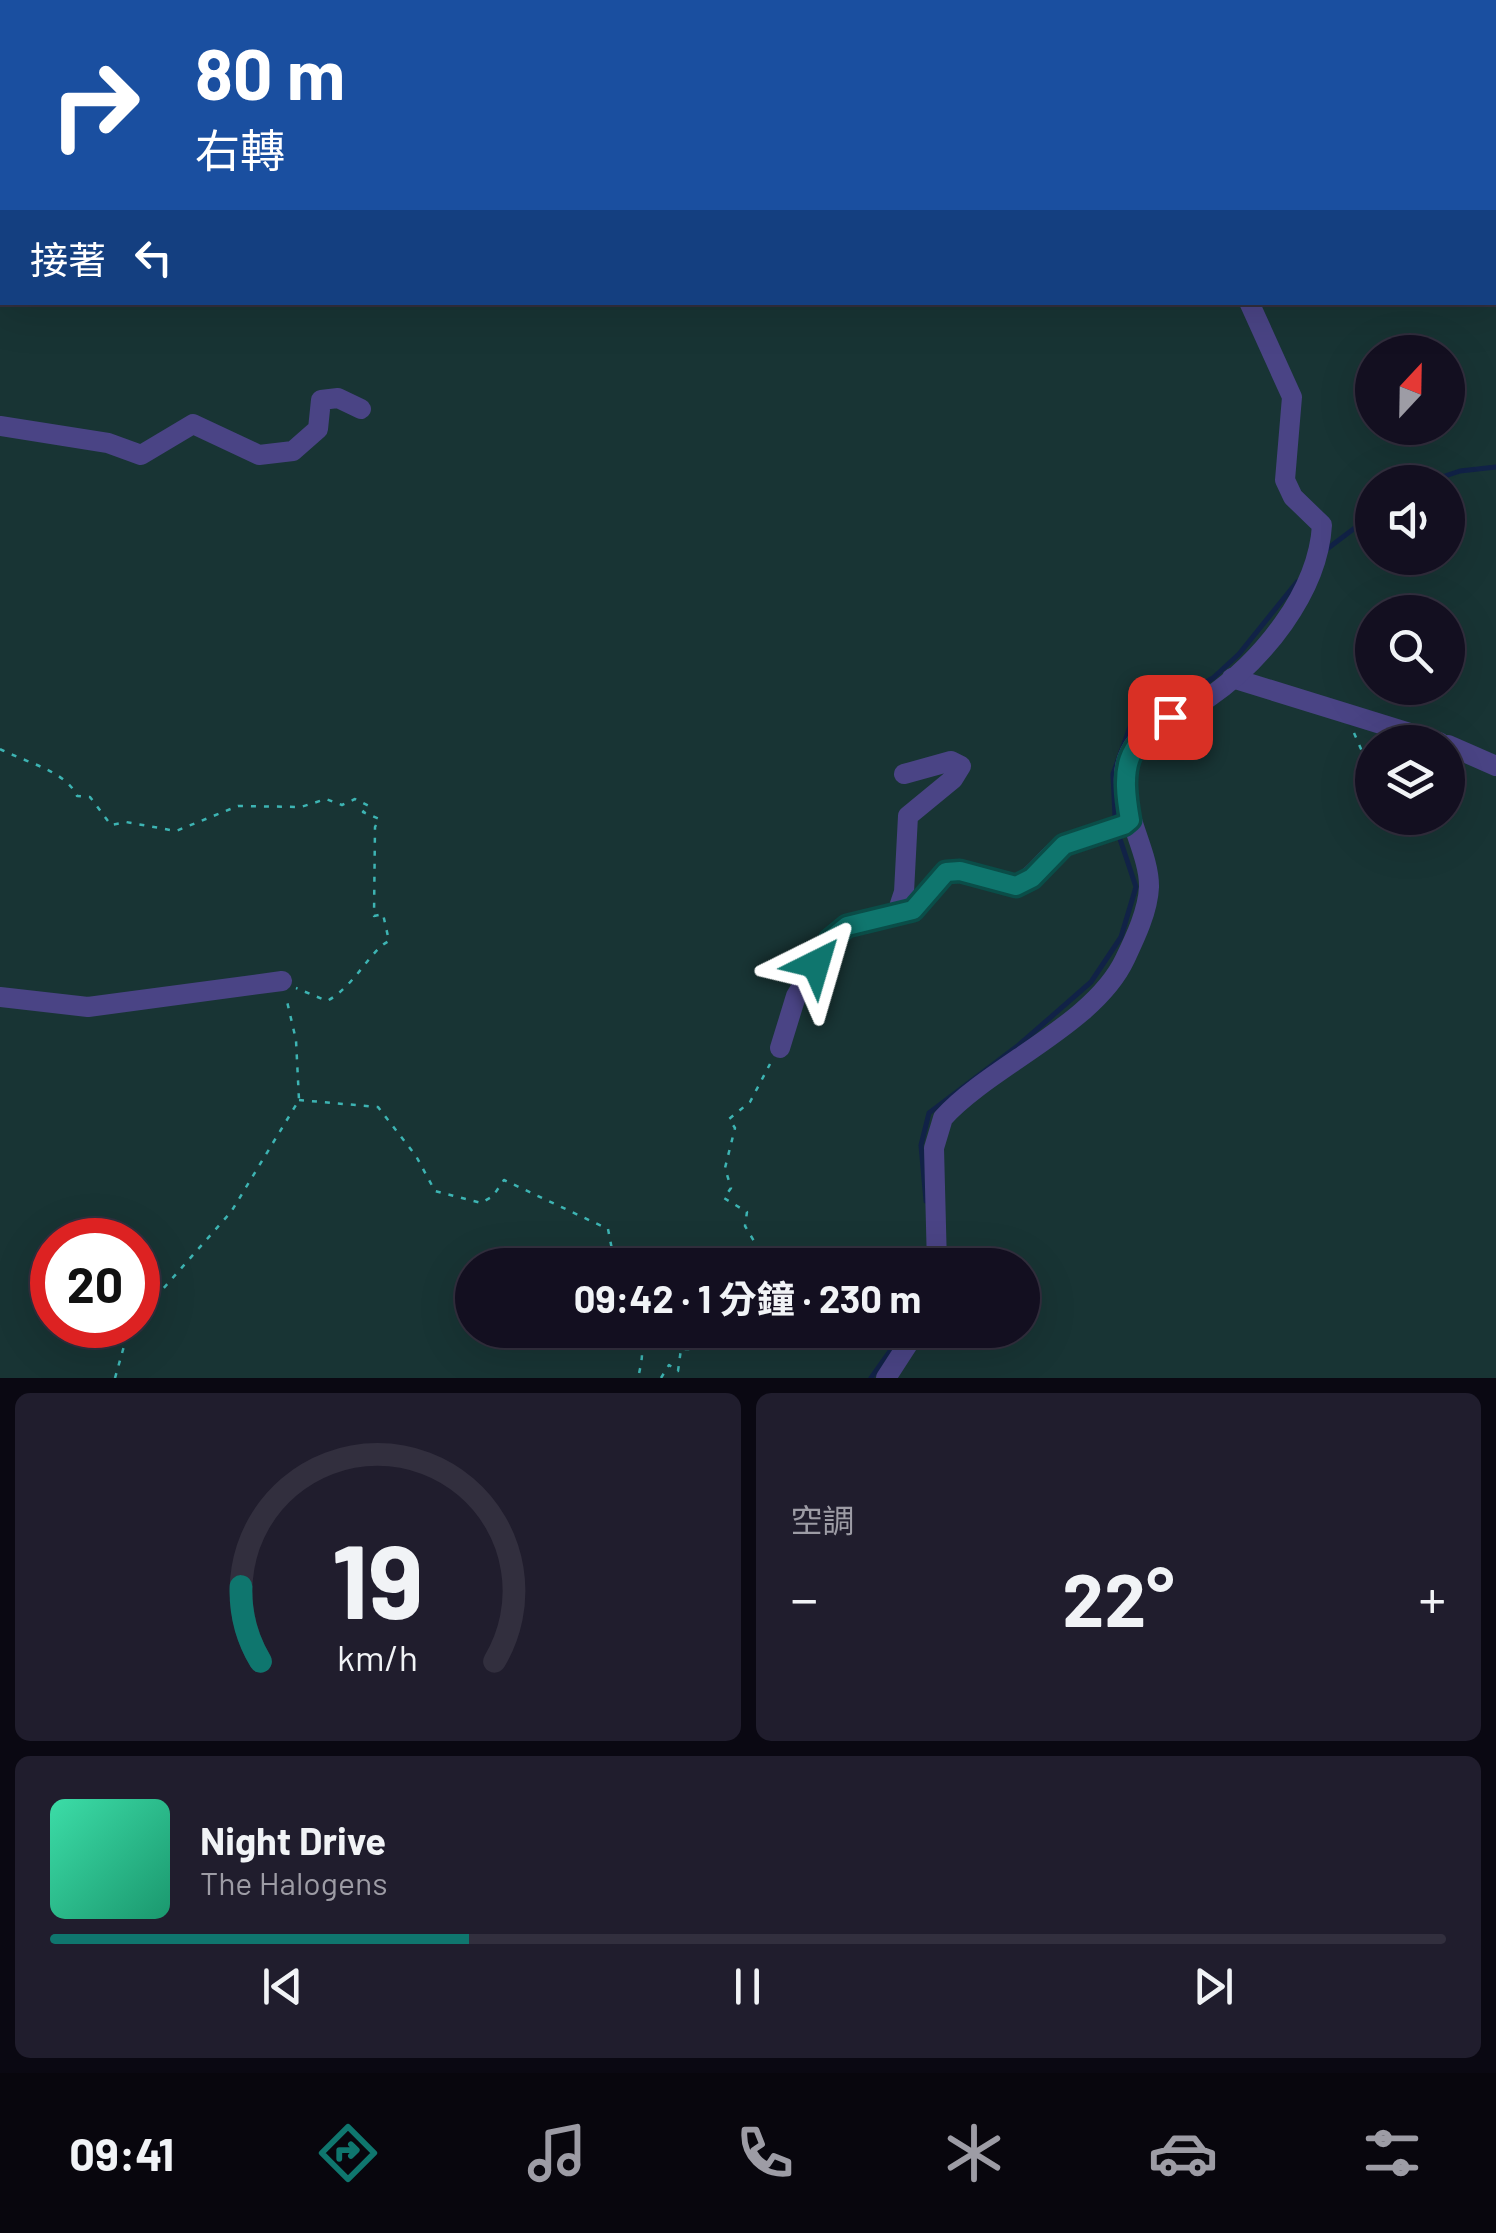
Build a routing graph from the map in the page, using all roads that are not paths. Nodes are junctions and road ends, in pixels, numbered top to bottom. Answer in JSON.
{"nodes":[{"id":1,"x":1250,"y":305,"type":"edge"},
{"id":2,"x":360,"y":408,"type":"dead end"},
{"id":3,"x":0,"y":426,"type":"edge"},
{"id":4,"x":1232,"y":678,"type":"junction"},
{"id":5,"x":1383,"y":725,"type":"edge"},
{"id":6,"x":1465,"y":752,"type":"edge"},
{"id":7,"x":1496,"y":766,"type":"edge"},
{"id":8,"x":904,"y":774,"type":"dead end"},
{"id":9,"x":1130,"y":820,"type":"junction"},
{"id":10,"x":898,"y":913,"type":"junction"},
{"id":11,"x":282,"y":981,"type":"road end"},
{"id":12,"x":0,"y":997,"type":"edge"},
{"id":13,"x":780,"y":1048,"type":"road end"},
{"id":14,"x":937,"y":1248,"type":"edge"},
{"id":15,"x":905,"y":1348,"type":"edge"},
{"id":16,"x":886,"y":1378,"type":"edge"}],
"edges":[{"from":1,"to":4,"type":"street"},
{"from":2,"to":3,"type":"street"},
{"from":4,"to":5,"type":"street"},
{"from":4,"to":9,"type":"street"},
{"from":6,"to":7,"type":"street"},
{"from":8,"to":10,"type":"street"},
{"from":9,"to":10,"type":"street"},
{"from":9,"to":14,"type":"street"},
{"from":10,"to":13,"type":"street"},
{"from":11,"to":12,"type":"street"},
{"from":15,"to":16,"type":"street"}]}
